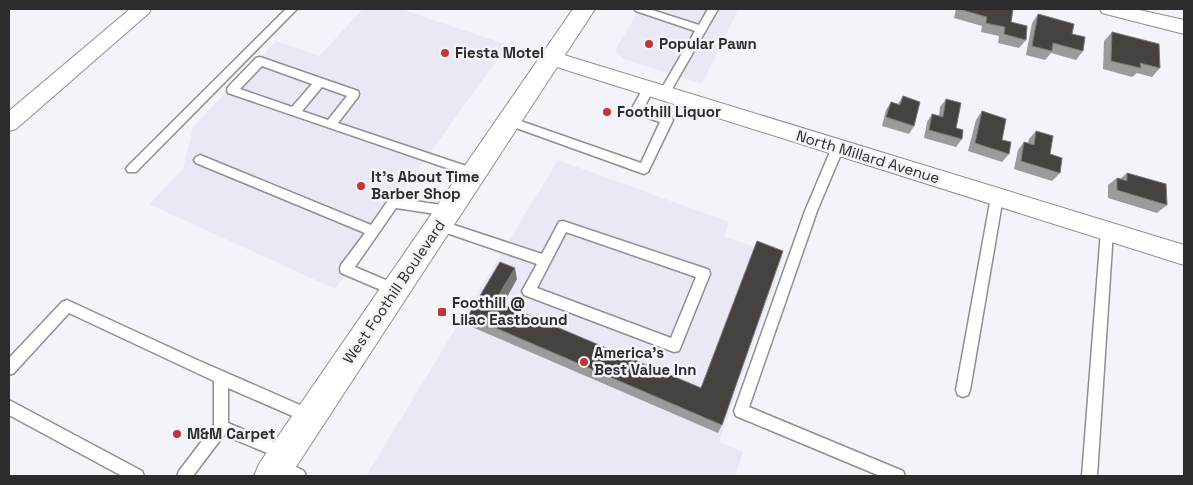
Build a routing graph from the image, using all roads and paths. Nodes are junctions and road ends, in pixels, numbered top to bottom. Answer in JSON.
{"nodes":[{"id":1,"x":142,"y":9,"type":"edge"},
{"id":2,"x":292,"y":9,"type":"edge"},
{"id":3,"x":584,"y":9,"type":"edge"},
{"id":4,"x":639,"y":9,"type":"edge"},
{"id":5,"x":713,"y":9,"type":"edge"},
{"id":6,"x":1109,"y":9,"type":"edge"},
{"id":7,"x":1184,"y":27,"type":"edge"},
{"id":8,"x":701,"y":30,"type":"junction"},
{"id":9,"x":551,"y":58,"type":"junction"},
{"id":10,"x":320,"y":82,"type":"junction"},
{"id":11,"x":657,"y":91,"type":"junction"},
{"id":12,"x":294,"y":112,"type":"junction"},
{"id":13,"x":509,"y":121,"type":"junction"},
{"id":14,"x":9,"y":124,"type":"edge"},
{"id":15,"x":330,"y":125,"type":"junction"},
{"id":16,"x":838,"y":147,"type":"junction"},
{"id":17,"x":200,"y":160,"type":"dead end"},
{"id":18,"x":132,"y":169,"type":"dead end"},
{"id":19,"x":474,"y":172,"type":"junction"},
{"id":20,"x":997,"y":197,"type":"junction"},
{"id":21,"x":444,"y":218,"type":"junction"},
{"id":22,"x":374,"y":231,"type":"junction"},
{"id":23,"x":1107,"y":231,"type":"junction"},
{"id":24,"x":1184,"y":255,"type":"edge"},
{"id":25,"x":545,"y":261,"type":"junction"},
{"id":26,"x":395,"y":290,"type":"junction"},
{"id":27,"x":9,"y":368,"type":"edge"},
{"id":28,"x":221,"y":378,"type":"junction"},
{"id":29,"x":964,"y":390,"type":"dead end"},
{"id":30,"x":9,"y":407,"type":"edge"},
{"id":31,"x":311,"y":417,"type":"junction"},
{"id":32,"x":221,"y":427,"type":"junction"},
{"id":33,"x":283,"y":468,"type":"edge"},
{"id":34,"x":137,"y":476,"type":"edge"},
{"id":35,"x":184,"y":476,"type":"edge"},
{"id":36,"x":898,"y":476,"type":"edge"},
{"id":37,"x":1089,"y":476,"type":"edge"}],
"edges":[{"from":1,"to":14,"type":"street"},
{"from":2,"to":18,"type":"lane"},
{"from":3,"to":9,"type":"main road","name":"West Foothill Boulevard"},
{"from":4,"to":8,"type":"lane"},
{"from":5,"to":8,"type":"lane"},
{"from":6,"to":7,"type":"street"},
{"from":8,"to":11,"type":"lane"},
{"from":9,"to":11,"type":"street","name":"North Millard Avenue"},
{"from":9,"to":13,"type":"main road","name":"West Foothill Boulevard"},
{"from":10,"to":12,"type":"lane"},
{"from":10,"to":12,"type":"lane"},
{"from":10,"to":15,"type":"lane"},
{"from":11,"to":13,"type":"lane"},
{"from":11,"to":16,"type":"street","name":"North Millard Avenue"},
{"from":12,"to":15,"type":"lane"},
{"from":13,"to":19,"type":"main road","name":"West Foothill Boulevard"},
{"from":15,"to":19,"type":"lane"},
{"from":16,"to":20,"type":"street","name":"North Millard Avenue"},
{"from":16,"to":36,"type":"lane"},
{"from":17,"to":22,"type":"lane"},
{"from":19,"to":21,"type":"main road","name":"West Foothill Boulevard"},
{"from":20,"to":23,"type":"street","name":"North Millard Avenue"},
{"from":20,"to":29,"type":"lane"},
{"from":21,"to":22,"type":"lane"},
{"from":21,"to":25,"type":"lane"},
{"from":21,"to":26,"type":"main road","name":"West Foothill Boulevard"},
{"from":22,"to":26,"type":"lane"},
{"from":23,"to":24,"type":"street","name":"North Millard Avenue"},
{"from":23,"to":37,"type":"lane"},
{"from":25,"to":25,"type":"lane"},
{"from":26,"to":31,"type":"main road","name":"West Foothill Boulevard"},
{"from":27,"to":28,"type":"lane"},
{"from":28,"to":31,"type":"lane"},
{"from":28,"to":32,"type":"lane"},
{"from":30,"to":34,"type":"lane"},
{"from":31,"to":33,"type":"main road","name":"West Foothill Boulevard"},
{"from":32,"to":33,"type":"lane"},
{"from":32,"to":35,"type":"lane"}]}
